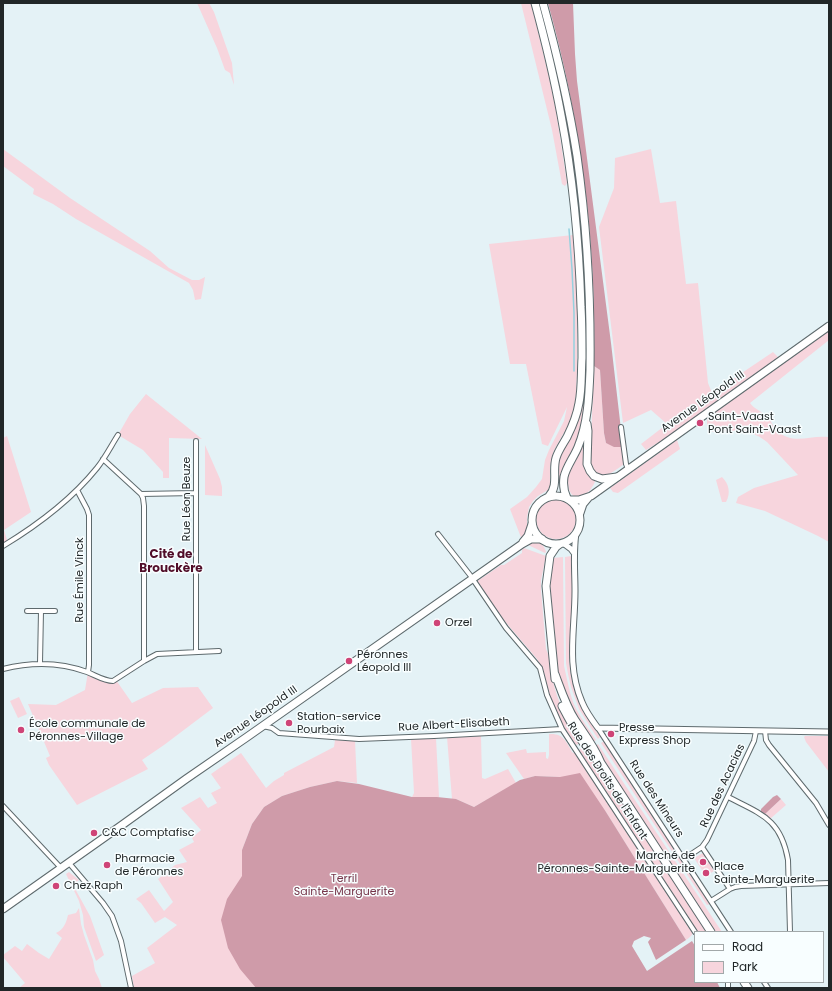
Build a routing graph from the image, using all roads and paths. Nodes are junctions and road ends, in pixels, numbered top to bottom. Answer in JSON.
{"nodes":[{"id":1,"x":535,"y":3,"type":"edge"},
{"id":2,"x":543,"y":3,"type":"edge"},
{"id":3,"x":829,"y":326,"type":"edge"},
{"id":4,"x":586,"y":420,"type":"junction"},
{"id":5,"x":622,"y":427,"type":"dead end"},
{"id":6,"x":118,"y":435,"type":"dead end"},
{"id":7,"x":196,"y":441,"type":"dead end"},
{"id":8,"x":103,"y":459,"type":"junction"},
{"id":9,"x":628,"y":469,"type":"junction"},
{"id":10,"x":617,"y":477,"type":"junction"},
{"id":11,"x":77,"y":490,"type":"junction"},
{"id":12,"x":195,"y":493,"type":"junction"},
{"id":13,"x":141,"y":494,"type":"junction"},
{"id":14,"x":549,"y":496,"type":"junction"},
{"id":15,"x":590,"y":496,"type":"junction"},
{"id":16,"x":569,"y":499,"type":"junction"},
{"id":17,"x":580,"y":513,"type":"junction"},
{"id":18,"x":532,"y":524,"type":"junction"},
{"id":19,"x":576,"y":533,"type":"junction"},
{"id":20,"x":438,"y":534,"type":"dead end"},
{"id":21,"x":543,"y":540,"type":"junction"},
{"id":22,"x":562,"y":543,"type":"junction"},
{"id":23,"x":522,"y":544,"type":"junction"},
{"id":24,"x":3,"y":546,"type":"edge"},
{"id":25,"x":574,"y":554,"type":"junction"},
{"id":26,"x":550,"y":556,"type":"junction"},
{"id":27,"x":472,"y":578,"type":"junction"},
{"id":28,"x":26,"y":611,"type":"dead end"},
{"id":29,"x":41,"y":611,"type":"junction"},
{"id":30,"x":55,"y":611,"type":"dead end"},
{"id":31,"x":219,"y":651,"type":"dead end"},
{"id":32,"x":196,"y":652,"type":"junction"},
{"id":33,"x":144,"y":661,"type":"junction"},
{"id":34,"x":40,"y":663,"type":"junction"},
{"id":35,"x":3,"y":669,"type":"edge"},
{"id":36,"x":88,"y":672,"type":"junction"},
{"id":37,"x":275,"y":717,"type":"junction"},
{"id":38,"x":263,"y":726,"type":"junction"},
{"id":39,"x":598,"y":728,"type":"junction"},
{"id":40,"x":562,"y":729,"type":"junction"},
{"id":41,"x":276,"y":731,"type":"junction"},
{"id":42,"x":756,"y":731,"type":"junction"},
{"id":43,"x":765,"y":731,"type":"junction"},
{"id":44,"x":829,"y":732,"type":"edge"},
{"id":45,"x":728,"y":797,"type":"junction"},
{"id":46,"x":3,"y":806,"type":"edge"},
{"id":47,"x":829,"y":826,"type":"edge"},
{"id":48,"x":702,"y":847,"type":"junction"},
{"id":49,"x":684,"y":859,"type":"junction"},
{"id":50,"x":69,"y":863,"type":"junction"},
{"id":51,"x":61,"y":868,"type":"junction"},
{"id":52,"x":829,"y":883,"type":"edge"},
{"id":53,"x":789,"y":885,"type":"junction"},
{"id":54,"x":730,"y":889,"type":"junction"},
{"id":55,"x":711,"y":901,"type":"junction"},
{"id":56,"x":3,"y":909,"type":"edge"},
{"id":57,"x":694,"y":931,"type":"edge"},
{"id":58,"x":710,"y":931,"type":"edge"},
{"id":59,"x":730,"y":931,"type":"edge"},
{"id":60,"x":790,"y":931,"type":"edge"},
{"id":61,"x":131,"y":988,"type":"edge"}],
"edges":[{"from":1,"to":14,"type":"main road"},
{"from":2,"to":4,"type":"main road"},
{"from":3,"to":9,"type":"main road","name":"Avenue Léopold III"},
{"from":4,"to":10,"type":"main road"},
{"from":4,"to":16,"type":"main road"},
{"from":5,"to":9,"type":"street"},
{"from":6,"to":8,"type":"street"},
{"from":7,"to":12,"type":"street","name":"Rue Léon Beuze"},
{"from":8,"to":11,"type":"street"},
{"from":8,"to":13,"type":"street"},
{"from":9,"to":10,"type":"main road","name":"Avenue Léopold III"},
{"from":10,"to":15,"type":"main road","name":"Avenue Léopold III"},
{"from":11,"to":24,"type":"street"},
{"from":11,"to":36,"type":"street","name":"Rue Émile Vinck"},
{"from":12,"to":13,"type":"street"},
{"from":12,"to":32,"type":"street","name":"Rue Léon Beuze"},
{"from":13,"to":33,"type":"street"},
{"from":14,"to":16,"type":"main road"},
{"from":14,"to":18,"type":"main road"},
{"from":15,"to":16,"type":"main road","name":"Avenue Léopold III"},
{"from":15,"to":17,"type":"main road","name":"Avenue Léopold III"},
{"from":16,"to":17,"type":"main road"},
{"from":17,"to":19,"type":"main road"},
{"from":18,"to":21,"type":"main road"},
{"from":18,"to":23,"type":"main road","name":"Avenue Léopold III"},
{"from":19,"to":22,"type":"main road"},
{"from":19,"to":25,"type":"street","name":"Rue des Mineurs"},
{"from":20,"to":27,"type":"street","name":"Rue des Droits de l'Enfant"},
{"from":21,"to":22,"type":"main road"},
{"from":21,"to":23,"type":"main road","name":"Avenue Léopold III"},
{"from":21,"to":26,"type":"main road"},
{"from":22,"to":25,"type":"street"},
{"from":22,"to":26,"type":"main road"},
{"from":23,"to":27,"type":"main road","name":"Avenue Léopold III"},
{"from":25,"to":39,"type":"street","name":"Rue des Mineurs"},
{"from":26,"to":58,"type":"main road"},
{"from":27,"to":37,"type":"main road","name":"Avenue Léopold III"},
{"from":27,"to":40,"type":"street","name":"Rue des Droits de l'Enfant"},
{"from":28,"to":29,"type":"street"},
{"from":29,"to":30,"type":"street"},
{"from":29,"to":34,"type":"street"},
{"from":31,"to":32,"type":"street"},
{"from":32,"to":33,"type":"street"},
{"from":33,"to":36,"type":"street"},
{"from":34,"to":35,"type":"street"},
{"from":34,"to":36,"type":"street"},
{"from":37,"to":38,"type":"main road","name":"Avenue Léopold III"},
{"from":37,"to":41,"type":"street"},
{"from":38,"to":41,"type":"street","name":"Rue Albert-Elisabeth"},
{"from":38,"to":50,"type":"main road","name":"Avenue Léopold III"},
{"from":39,"to":42,"type":"street"},
{"from":39,"to":49,"type":"street","name":"Rue des Mineurs"},
{"from":40,"to":41,"type":"street","name":"Rue Albert-Elisabeth"},
{"from":40,"to":57,"type":"street","name":"Rue des Droits de l'Enfant"},
{"from":42,"to":43,"type":"street"},
{"from":42,"to":45,"type":"street","name":"Rue des Acacias"},
{"from":43,"to":44,"type":"street"},
{"from":43,"to":47,"type":"street"},
{"from":45,"to":48,"type":"street","name":"Rue des Acacias"},
{"from":45,"to":53,"type":"street"},
{"from":46,"to":51,"type":"street"},
{"from":48,"to":49,"type":"street"},
{"from":48,"to":54,"type":"street"},
{"from":49,"to":55,"type":"street","name":"Rue des Mineurs"},
{"from":50,"to":51,"type":"main road","name":"Avenue Léopold III"},
{"from":50,"to":61,"type":"street"},
{"from":51,"to":56,"type":"main road","name":"Avenue Léopold III"},
{"from":52,"to":53,"type":"street"},
{"from":53,"to":54,"type":"street"},
{"from":53,"to":60,"type":"street"},
{"from":54,"to":55,"type":"street"},
{"from":55,"to":59,"type":"street","name":"Rue des Mineurs"}]}
